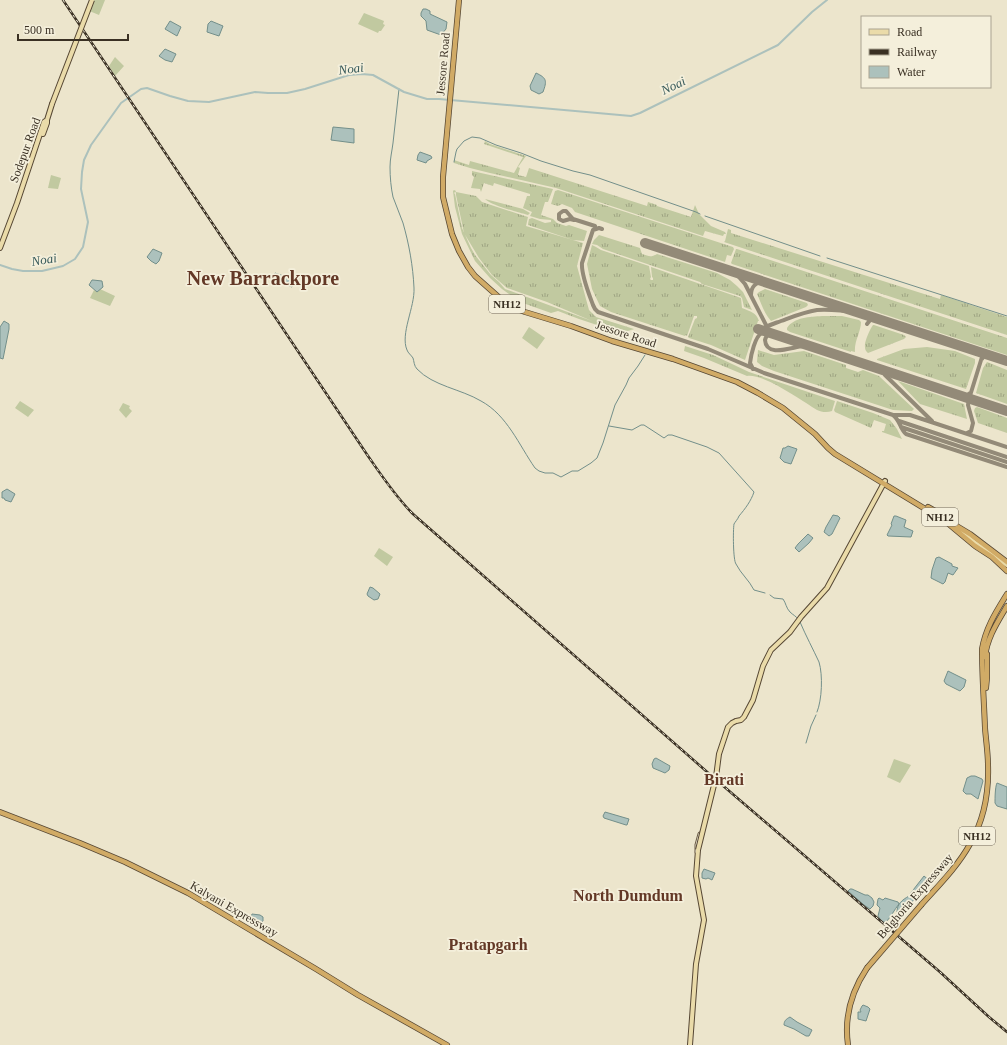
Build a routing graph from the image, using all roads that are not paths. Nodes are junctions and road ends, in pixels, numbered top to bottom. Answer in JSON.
{"nodes":[{"id":1,"x":92,"y":0,"type":"edge"},
{"id":2,"x":460,"y":0,"type":"edge"},
{"id":3,"x":0,"y":248,"type":"edge"},
{"id":4,"x":884,"y":482,"type":"junction"},
{"id":5,"x":955,"y":525,"type":"junction"},
{"id":6,"x":992,"y":557,"type":"junction"},
{"id":7,"x":1007,"y":562,"type":"edge"},
{"id":8,"x":1007,"y":567,"type":"edge"},
{"id":9,"x":1007,"y":571,"type":"edge"},
{"id":10,"x":1007,"y":594,"type":"edge"},
{"id":11,"x":1007,"y":599,"type":"edge"},
{"id":12,"x":1007,"y":607,"type":"edge"},
{"id":13,"x":985,"y":637,"type":"junction"},
{"id":14,"x":986,"y":688,"type":"junction"},
{"id":15,"x":988,"y":731,"type":"junction"},
{"id":16,"x":712,"y":791,"type":"dead end"},
{"id":17,"x":0,"y":811,"type":"edge"},
{"id":18,"x":698,"y":851,"type":"junction"},
{"id":19,"x":417,"y":1027,"type":"junction"},
{"id":20,"x":447,"y":1045,"type":"edge"},
{"id":21,"x":690,"y":1045,"type":"edge"},
{"id":22,"x":849,"y":1045,"type":"edge"}],
"edges":[{"from":1,"to":3,"type":"main road","name":"Sodepur Road","bridge":true},
{"from":2,"to":4,"type":"highway","name":"Jessore Road","number":"NH12"},
{"from":4,"to":5,"type":"highway","number":"NH12"},
{"from":4,"to":6,"type":"highway","number":"NH12"},
{"from":4,"to":18,"type":"main road","bridge":true},
{"from":5,"to":7,"type":"highway","number":"NH12"},
{"from":5,"to":8,"type":"main road"},
{"from":6,"to":8,"type":"main road"},
{"from":6,"to":9,"type":"highway","number":"NH12"},
{"from":10,"to":13,"type":"highway","name":"Belghoria Expressway","number":"NH12"},
{"from":11,"to":13,"type":"highway"},
{"from":12,"to":14,"type":"highway"},
{"from":12,"to":14,"type":"highway","name":"Belghoria Expressway","number":"NH12"},
{"from":13,"to":15,"type":"highway","name":"Belghoria Expressway","number":"NH12"},
{"from":14,"to":15,"type":"highway","name":"Belghoria Expressway","number":"NH12"},
{"from":15,"to":22,"type":"highway","name":"Belghoria Expressway","number":"NH12","bridge":true},
{"from":16,"to":18,"type":"main road"},
{"from":17,"to":19,"type":"highway","name":"Kalyani Expressway"},
{"from":17,"to":19,"type":"highway","name":"Kalyani Expressway"},
{"from":18,"to":21,"type":"main road"},
{"from":19,"to":20,"type":"highway","name":"Kalyani Expressway"}]}
